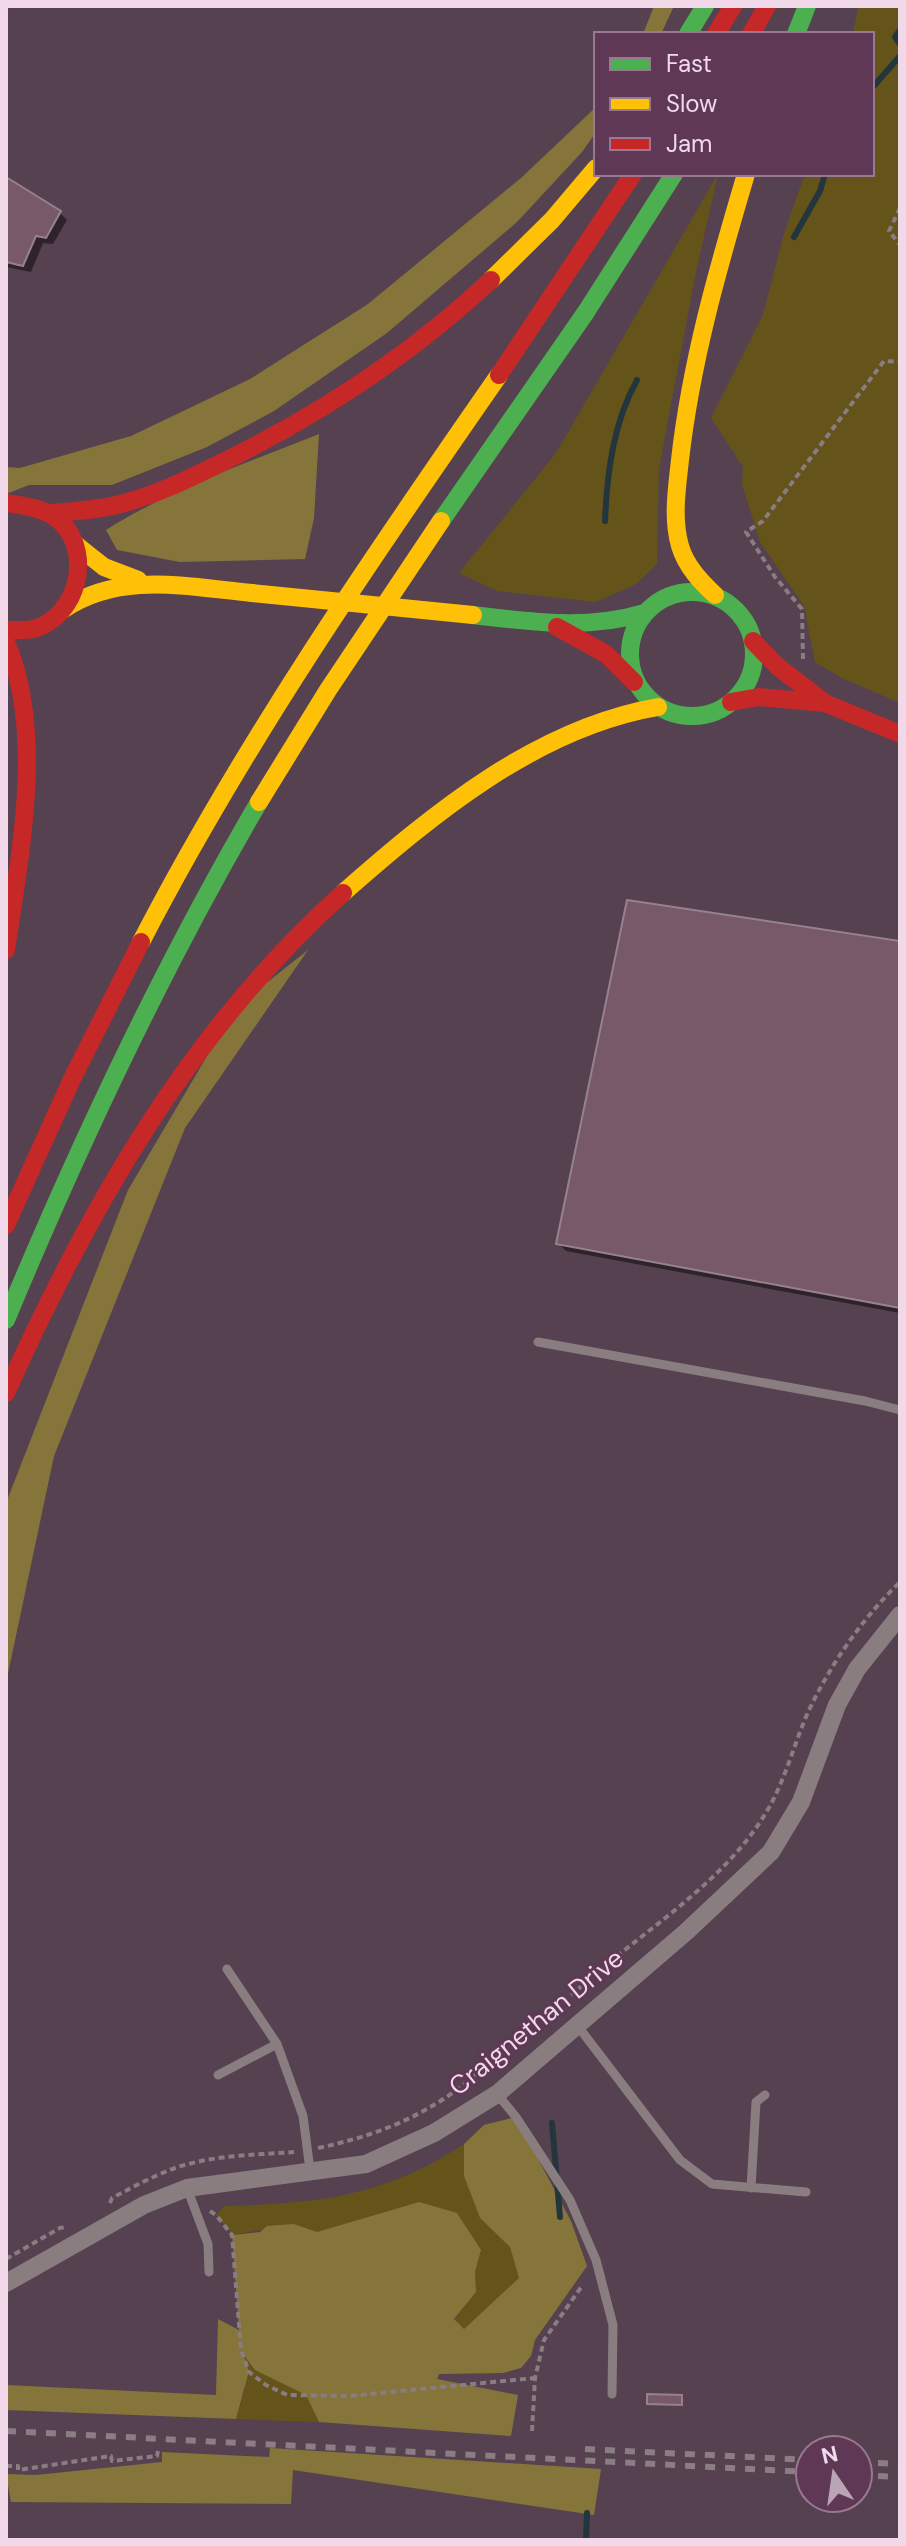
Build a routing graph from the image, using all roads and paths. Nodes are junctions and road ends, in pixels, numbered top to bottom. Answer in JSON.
{"nodes":[{"id":1,"x":705,"y":6,"type":"edge"},
{"id":2,"x":733,"y":6,"type":"edge"},
{"id":3,"x":767,"y":6,"type":"edge"},
{"id":4,"x":807,"y":6,"type":"edge"},
{"id":5,"x":689,"y":32,"type":"edge"},
{"id":6,"x":717,"y":32,"type":"edge"},
{"id":7,"x":752,"y":32,"type":"edge"},
{"id":8,"x":797,"y":32,"type":"edge"},
{"id":9,"x":594,"y":171,"type":"edge"},
{"id":10,"x":632,"y":176,"type":"edge"},
{"id":11,"x":673,"y":176,"type":"edge"},
{"id":12,"x":745,"y":176,"type":"edge"},
{"id":13,"x":900,"y":208,"type":"edge"},
{"id":14,"x":900,"y":245,"type":"edge"},
{"id":15,"x":900,"y":362,"type":"edge"},
{"id":16,"x":6,"y":503,"type":"edge"},
{"id":17,"x":51,"y":513,"type":"junction"},
{"id":18,"x":75,"y":544,"type":"junction"},
{"id":19,"x":160,"y":585,"type":"junction"},
{"id":20,"x":715,"y":595,"type":"junction"},
{"id":21,"x":64,"y":609,"type":"junction"},
{"id":22,"x":644,"y":613,"type":"junction"},
{"id":23,"x":551,"y":625,"type":"junction"},
{"id":24,"x":6,"y":630,"type":"edge"},
{"id":25,"x":753,"y":641,"type":"junction"},
{"id":26,"x":6,"y":642,"type":"edge"},
{"id":27,"x":808,"y":669,"type":"dead end"},
{"id":28,"x":638,"y":686,"type":"junction"},
{"id":29,"x":731,"y":702,"type":"junction"},
{"id":30,"x":825,"y":703,"type":"junction"},
{"id":31,"x":658,"y":707,"type":"junction"},
{"id":32,"x":900,"y":734,"type":"edge"},
{"id":33,"x":6,"y":950,"type":"edge"},
{"id":34,"x":6,"y":1225,"type":"edge"},
{"id":35,"x":6,"y":1320,"type":"edge"},
{"id":36,"x":538,"y":1342,"type":"dead end"},
{"id":37,"x":6,"y":1393,"type":"edge"},
{"id":38,"x":900,"y":1410,"type":"edge"},
{"id":39,"x":900,"y":1582,"type":"edge"},
{"id":40,"x":900,"y":1615,"type":"edge"},
{"id":41,"x":227,"y":1969,"type":"dead end"},
{"id":42,"x":577,"y":2025,"type":"junction"},
{"id":43,"x":277,"y":2044,"type":"junction"},
{"id":44,"x":218,"y":2075,"type":"dead end"},
{"id":45,"x":497,"y":2094,"type":"junction"},
{"id":46,"x":765,"y":2095,"type":"dead end"},
{"id":47,"x":309,"y":2150,"type":"junction"},
{"id":48,"x":310,"y":2170,"type":"junction"},
{"id":49,"x":751,"y":2188,"type":"junction"},
{"id":50,"x":806,"y":2192,"type":"dead end"},
{"id":51,"x":190,"y":2194,"type":"junction"},
{"id":52,"x":109,"y":2207,"type":"dead end"},
{"id":53,"x":69,"y":2227,"type":"dead end"},
{"id":54,"x":6,"y":2259,"type":"edge"},
{"id":55,"x":209,"y":2272,"type":"dead end"},
{"id":56,"x":6,"y":2283,"type":"edge"},
{"id":57,"x":582,"y":2286,"type":"dead end"},
{"id":58,"x":535,"y":2378,"type":"junction"},
{"id":59,"x":612,"y":2394,"type":"dead end"},
{"id":60,"x":532,"y":2431,"type":"dead end"},
{"id":61,"x":158,"y":2451,"type":"dead end"},
{"id":62,"x":6,"y":2466,"type":"edge"}],
"edges":[{"from":1,"to":5,"type":"main road"},
{"from":2,"to":6,"type":"main road"},
{"from":3,"to":7,"type":"main road"},
{"from":4,"to":8,"type":"main road"},
{"from":9,"to":17,"type":"main road"},
{"from":10,"to":34,"type":"main road"},
{"from":11,"to":35,"type":"main road"},
{"from":12,"to":20,"type":"main road"},
{"from":13,"to":14,"type":"path"},
{"from":15,"to":27,"type":"path"},
{"from":16,"to":17,"type":"main road"},
{"from":17,"to":18,"type":"main road"},
{"from":18,"to":19,"type":"main road"},
{"from":18,"to":21,"type":"main road"},
{"from":19,"to":21,"type":"main road"},
{"from":19,"to":23,"type":"main road","bridge":true},
{"from":20,"to":22,"type":"main road"},
{"from":20,"to":25,"type":"main road"},
{"from":21,"to":24,"type":"main road"},
{"from":22,"to":23,"type":"main road"},
{"from":22,"to":28,"type":"main road"},
{"from":23,"to":28,"type":"main road"},
{"from":25,"to":29,"type":"main road"},
{"from":25,"to":30,"type":"main road"},
{"from":26,"to":33,"type":"main road"},
{"from":28,"to":31,"type":"main road"},
{"from":29,"to":30,"type":"main road"},
{"from":29,"to":31,"type":"main road"},
{"from":30,"to":32,"type":"main road"},
{"from":31,"to":37,"type":"main road"},
{"from":36,"to":38,"type":"lane"},
{"from":39,"to":47,"type":"path"},
{"from":40,"to":42,"type":"street","name":"Craignethan Drive"},
{"from":41,"to":43,"type":"lane"},
{"from":42,"to":45,"type":"street","name":"Craignethan Drive"},
{"from":42,"to":49,"type":"lane"},
{"from":43,"to":44,"type":"lane"},
{"from":43,"to":47,"type":"lane"},
{"from":45,"to":48,"type":"street","name":"Craignethan Drive"},
{"from":45,"to":59,"type":"lane"},
{"from":46,"to":49,"type":"lane"},
{"from":47,"to":48,"type":"lane"},
{"from":47,"to":52,"type":"path"},
{"from":48,"to":51,"type":"street","name":"Craignethan Drive"},
{"from":49,"to":50,"type":"lane"},
{"from":51,"to":55,"type":"lane"},
{"from":51,"to":56,"type":"street","name":"Craignethan Drive"},
{"from":51,"to":58,"type":"path"},
{"from":53,"to":54,"type":"path"},
{"from":57,"to":58,"type":"path"},
{"from":58,"to":60,"type":"path"},
{"from":61,"to":62,"type":"path"}]}
